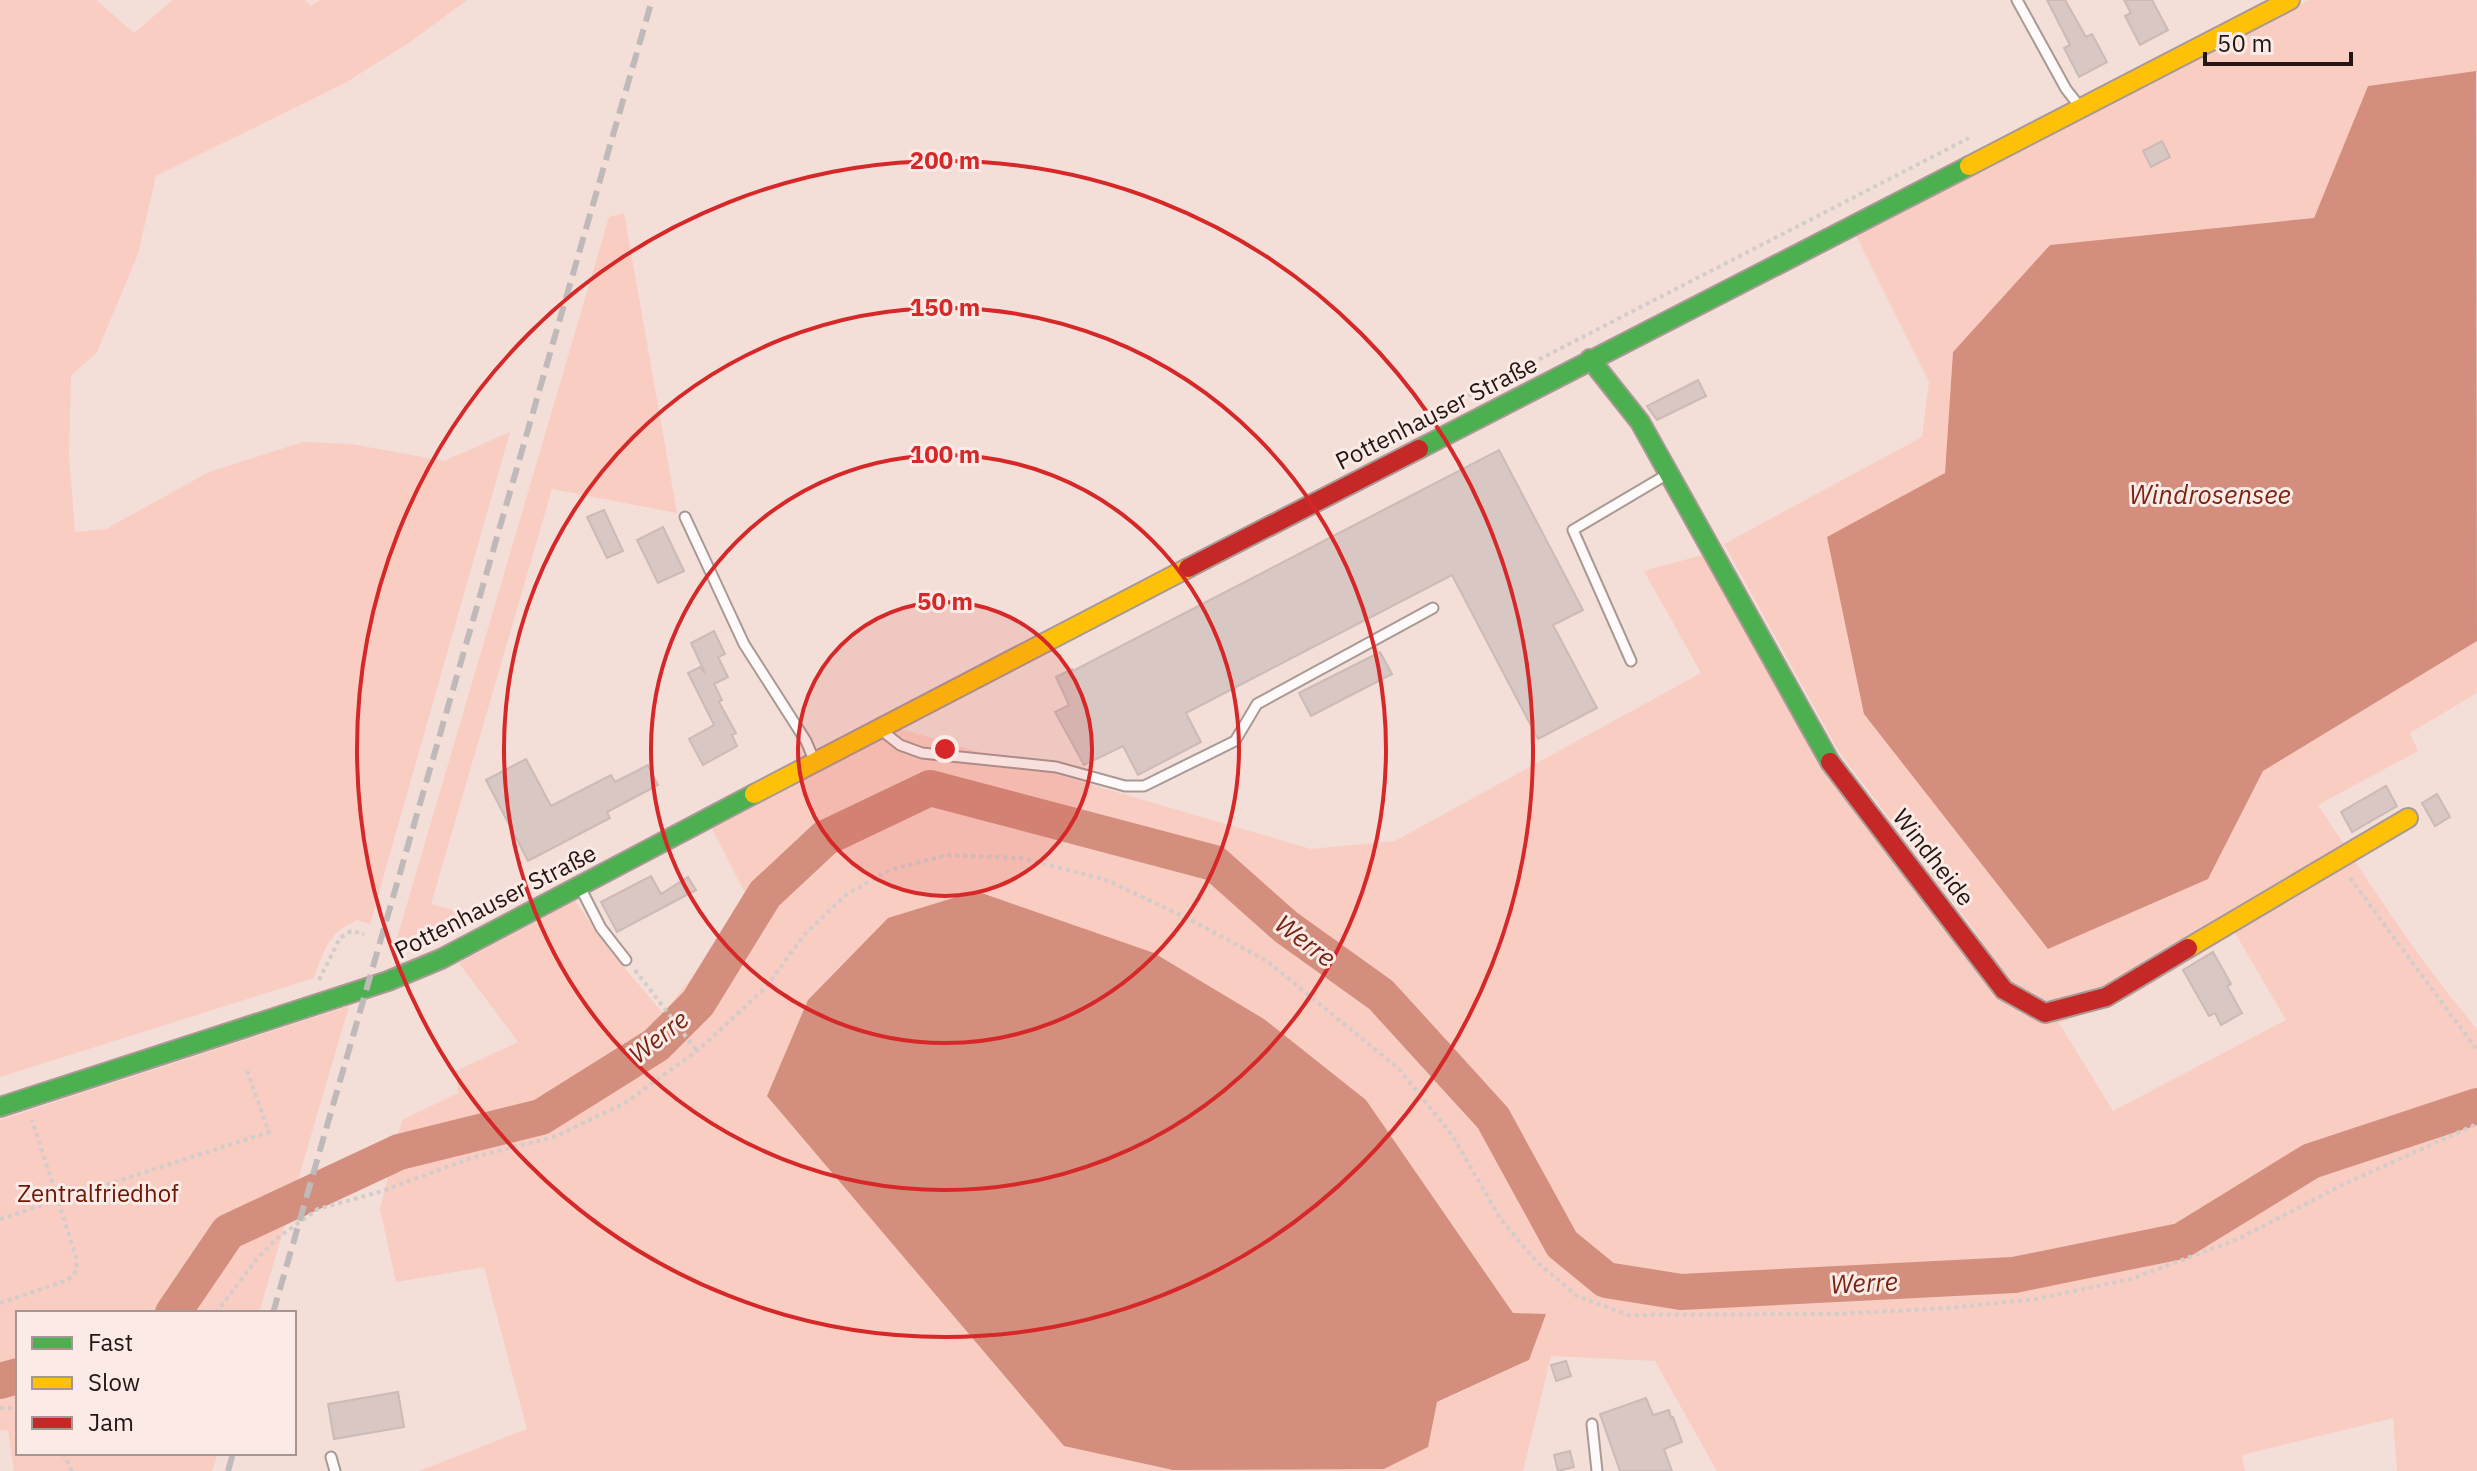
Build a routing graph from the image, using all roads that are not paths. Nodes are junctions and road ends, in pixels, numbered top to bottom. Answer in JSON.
{"nodes":[{"id":1,"x":2017,"y":0,"type":"edge"},
{"id":2,"x":2290,"y":0,"type":"edge"},
{"id":3,"x":2080,"y":107,"type":"junction"},
{"id":4,"x":1590,"y":359,"type":"junction"},
{"id":5,"x":1669,"y":473,"type":"junction"},
{"id":6,"x":685,"y":517,"type":"dead end"},
{"id":7,"x":1433,"y":608,"type":"dead end"},
{"id":8,"x":1631,"y":661,"type":"dead end"},
{"id":9,"x":878,"y":728,"type":"junction"},
{"id":10,"x":815,"y":761,"type":"junction"},
{"id":11,"x":2408,"y":818,"type":"dead end"},
{"id":12,"x":580,"y":887,"type":"junction"},
{"id":13,"x":626,"y":960,"type":"road end"},
{"id":14,"x":0,"y":1107,"type":"edge"},
{"id":15,"x":1592,"y":1424,"type":"dead end"},
{"id":16,"x":331,"y":1457,"type":"dead end"},
{"id":17,"x":335,"y":1471,"type":"edge"},
{"id":18,"x":1597,"y":1471,"type":"edge"}],
"edges":[{"from":1,"to":3,"type":"lane"},
{"from":2,"to":3,"type":"street","name":"Pottenhauser Straße"},
{"from":3,"to":4,"type":"street","name":"Pottenhauser Straße"},
{"from":4,"to":5,"type":"street","name":"Windheide"},
{"from":4,"to":9,"type":"street","name":"Pottenhauser Straße"},
{"from":5,"to":8,"type":"lane"},
{"from":5,"to":11,"type":"street","name":"Windheide"},
{"from":6,"to":10,"type":"lane"},
{"from":7,"to":9,"type":"lane"},
{"from":9,"to":10,"type":"street","name":"Pottenhauser Straße"},
{"from":10,"to":12,"type":"street","name":"Pottenhauser Straße"},
{"from":12,"to":13,"type":"lane"},
{"from":12,"to":14,"type":"street","name":"Pottenhauser Straße"},
{"from":15,"to":18,"type":"lane"},
{"from":16,"to":17,"type":"lane"}]}
